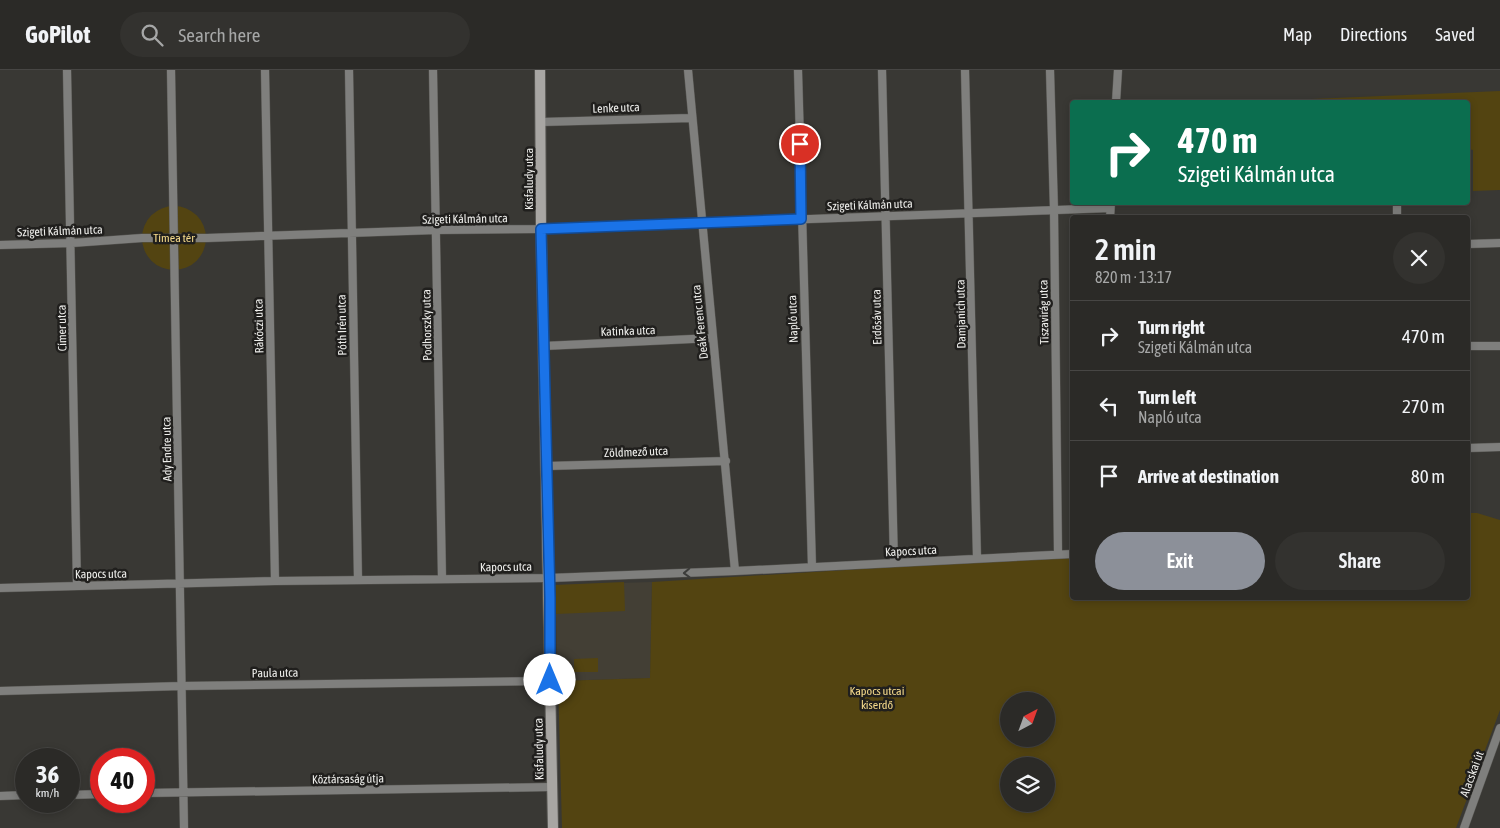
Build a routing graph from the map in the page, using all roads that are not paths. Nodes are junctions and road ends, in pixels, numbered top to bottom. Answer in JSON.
{"nodes":[{"id":1,"x":67,"y":70,"type":"edge"},
{"id":2,"x":171,"y":70,"type":"edge"},
{"id":3,"x":265,"y":70,"type":"edge"},
{"id":4,"x":349,"y":70,"type":"edge"},
{"id":5,"x":433,"y":70,"type":"edge"},
{"id":6,"x":540,"y":70,"type":"edge"},
{"id":7,"x":688,"y":70,"type":"edge"},
{"id":8,"x":798,"y":70,"type":"edge"},
{"id":9,"x":882,"y":70,"type":"edge"},
{"id":10,"x":965,"y":70,"type":"edge"},
{"id":11,"x":1050,"y":70,"type":"edge"},
{"id":12,"x":1118,"y":70,"type":"edge"},
{"id":13,"x":1116,"y":100,"type":"edge"},
{"id":14,"x":692,"y":118,"type":"junction"},
{"id":15,"x":541,"y":122,"type":"junction"},
{"id":16,"x":1110,"y":205,"type":"edge"},
{"id":17,"x":1054,"y":210,"type":"junction"},
{"id":18,"x":970,"y":213,"type":"junction"},
{"id":19,"x":886,"y":216,"type":"junction"},
{"id":20,"x":801,"y":219,"type":"junction"},
{"id":21,"x":702,"y":222,"type":"junction"},
{"id":22,"x":541,"y":229,"type":"junction"},
{"id":23,"x":436,"y":230,"type":"junction"},
{"id":24,"x":352,"y":233,"type":"junction"},
{"id":25,"x":269,"y":235,"type":"junction"},
{"id":26,"x":174,"y":237,"type":"junction"},
{"id":27,"x":72,"y":243,"type":"junction"},
{"id":28,"x":1500,"y":243,"type":"edge"},
{"id":29,"x":1470,"y":244,"type":"edge"},
{"id":30,"x":0,"y":245,"type":"edge"},
{"id":31,"x":713,"y":338,"type":"junction"},
{"id":32,"x":544,"y":346,"type":"junction"},
{"id":33,"x":1470,"y":346,"type":"edge"},
{"id":34,"x":1500,"y":346,"type":"edge"},
{"id":35,"x":1500,"y":447,"type":"edge"},
{"id":36,"x":1470,"y":448,"type":"edge"},
{"id":37,"x":726,"y":461,"type":"junction"},
{"id":38,"x":547,"y":466,"type":"junction"},
{"id":39,"x":1058,"y":553,"type":"junction"},
{"id":40,"x":1070,"y":554,"type":"edge"},
{"id":41,"x":978,"y":558,"type":"junction"},
{"id":42,"x":894,"y":563,"type":"junction"},
{"id":43,"x":812,"y":567,"type":"junction"},
{"id":44,"x":735,"y":571,"type":"junction"},
{"id":45,"x":549,"y":578,"type":"junction"},
{"id":46,"x":358,"y":580,"type":"junction"},
{"id":47,"x":442,"y":580,"type":"junction"},
{"id":48,"x":275,"y":581,"type":"junction"},
{"id":49,"x":180,"y":583,"type":"junction"},
{"id":50,"x":77,"y":586,"type":"junction"},
{"id":51,"x":0,"y":588,"type":"edge"},
{"id":52,"x":550,"y":680,"type":"junction"},
{"id":53,"x":182,"y":686,"type":"junction"},
{"id":54,"x":0,"y":691,"type":"edge"},
{"id":55,"x":1500,"y":728,"type":"edge"},
{"id":56,"x":552,"y":787,"type":"junction"},
{"id":57,"x":184,"y":792,"type":"junction"},
{"id":58,"x":155,"y":793,"type":"edge"},
{"id":59,"x":15,"y":795,"type":"edge"},
{"id":60,"x":0,"y":796,"type":"edge"},
{"id":61,"x":184,"y":828,"type":"edge"},
{"id":62,"x":553,"y":828,"type":"edge"},
{"id":63,"x":1464,"y":828,"type":"edge"}],
"edges":[{"from":1,"to":27,"type":"street","name":"Címer utca"},
{"from":2,"to":26,"type":"street","name":"Ady Endre utca"},
{"from":3,"to":25,"type":"street","name":"Rákóczi utca"},
{"from":4,"to":24,"type":"street","name":"Póth Irén utca"},
{"from":5,"to":23,"type":"street","name":"Podhorszky utca"},
{"from":6,"to":15,"type":"street","name":"Kisfaludy utca"},
{"from":7,"to":14,"type":"street","name":"Deák Ferenc utca"},
{"from":8,"to":20,"type":"street","name":"Napló utca"},
{"from":9,"to":19,"type":"street","name":"Erdősáv utca"},
{"from":10,"to":18,"type":"street","name":"Damjanich utca"},
{"from":11,"to":17,"type":"street","name":"Tiszavirág utca"},
{"from":12,"to":13,"type":"street"},
{"from":14,"to":15,"type":"street","name":"Lenke utca"},
{"from":14,"to":21,"type":"street","name":"Deák Ferenc utca"},
{"from":15,"to":22,"type":"street","name":"Kisfaludy utca"},
{"from":16,"to":17,"type":"street","name":"Szigeti Kálmán utca"},
{"from":17,"to":18,"type":"street","name":"Szigeti Kálmán utca"},
{"from":17,"to":39,"type":"street","name":"Tiszavirág utca"},
{"from":18,"to":19,"type":"street","name":"Szigeti Kálmán utca"},
{"from":18,"to":41,"type":"street","name":"Damjanich utca"},
{"from":19,"to":20,"type":"street","name":"Szigeti Kálmán utca"},
{"from":19,"to":42,"type":"street","name":"Erdősáv utca"},
{"from":20,"to":21,"type":"street","name":"Szigeti Kálmán utca"},
{"from":20,"to":43,"type":"street","name":"Napló utca"},
{"from":21,"to":22,"type":"street","name":"Szigeti Kálmán utca"},
{"from":21,"to":31,"type":"street","name":"Deák Ferenc utca"},
{"from":22,"to":23,"type":"street","name":"Szigeti Kálmán utca"},
{"from":22,"to":32,"type":"street","name":"Kisfaludy utca"},
{"from":23,"to":24,"type":"street","name":"Szigeti Kálmán utca"},
{"from":23,"to":47,"type":"street","name":"Podhorszky utca"},
{"from":24,"to":25,"type":"street","name":"Szigeti Kálmán utca"},
{"from":24,"to":46,"type":"street","name":"Póth Irén utca"},
{"from":25,"to":26,"type":"street","name":"Szigeti Kálmán utca"},
{"from":25,"to":48,"type":"street","name":"Rákóczi utca"},
{"from":26,"to":27,"type":"street","name":"Szigeti Kálmán utca"},
{"from":26,"to":49,"type":"street","name":"Ady Endre utca"},
{"from":27,"to":30,"type":"street","name":"Szigeti Kálmán utca"},
{"from":27,"to":50,"type":"street","name":"Címer utca"},
{"from":28,"to":29,"type":"street"},
{"from":31,"to":32,"type":"street","name":"Katinka utca"},
{"from":31,"to":37,"type":"street","name":"Deák Ferenc utca"},
{"from":32,"to":38,"type":"street","name":"Kisfaludy utca"},
{"from":33,"to":34,"type":"street"},
{"from":35,"to":36,"type":"street"},
{"from":37,"to":38,"type":"street","name":"Zöldmező utca"},
{"from":37,"to":44,"type":"street","name":"Deák Ferenc utca"},
{"from":38,"to":45,"type":"street","name":"Kisfaludy utca"},
{"from":39,"to":40,"type":"street","name":"Kapocs utca"},
{"from":39,"to":41,"type":"street","name":"Kapocs utca"},
{"from":41,"to":42,"type":"street","name":"Kapocs utca"},
{"from":42,"to":43,"type":"street","name":"Kapocs utca"},
{"from":43,"to":44,"type":"street","name":"Kapocs utca"},
{"from":44,"to":45,"type":"street","name":"Kapocs utca","one_way":true},
{"from":45,"to":47,"type":"street","name":"Kapocs utca"},
{"from":45,"to":52,"type":"street","name":"Kisfaludy utca"},
{"from":46,"to":47,"type":"street","name":"Kapocs utca"},
{"from":46,"to":48,"type":"street","name":"Kapocs utca"},
{"from":48,"to":49,"type":"street","name":"Kapocs utca"},
{"from":49,"to":50,"type":"street","name":"Kapocs utca"},
{"from":49,"to":53,"type":"street","name":"Ady Endre utca"},
{"from":50,"to":51,"type":"street","name":"Kapocs utca"},
{"from":52,"to":53,"type":"street","name":"Paula utca"},
{"from":52,"to":56,"type":"street","name":"Kisfaludy utca"},
{"from":53,"to":54,"type":"street","name":"Paula utca"},
{"from":53,"to":57,"type":"street","name":"Ady Endre utca"},
{"from":55,"to":63,"type":"street","name":"Alacskai út"},
{"from":56,"to":57,"type":"street","name":"Köztársaság útja"},
{"from":56,"to":62,"type":"street","name":"Kisfaludy utca"},
{"from":57,"to":58,"type":"street","name":"Köztársaság útja"},
{"from":57,"to":61,"type":"street","name":"Ady Endre utca"},
{"from":59,"to":60,"type":"street"}]}
